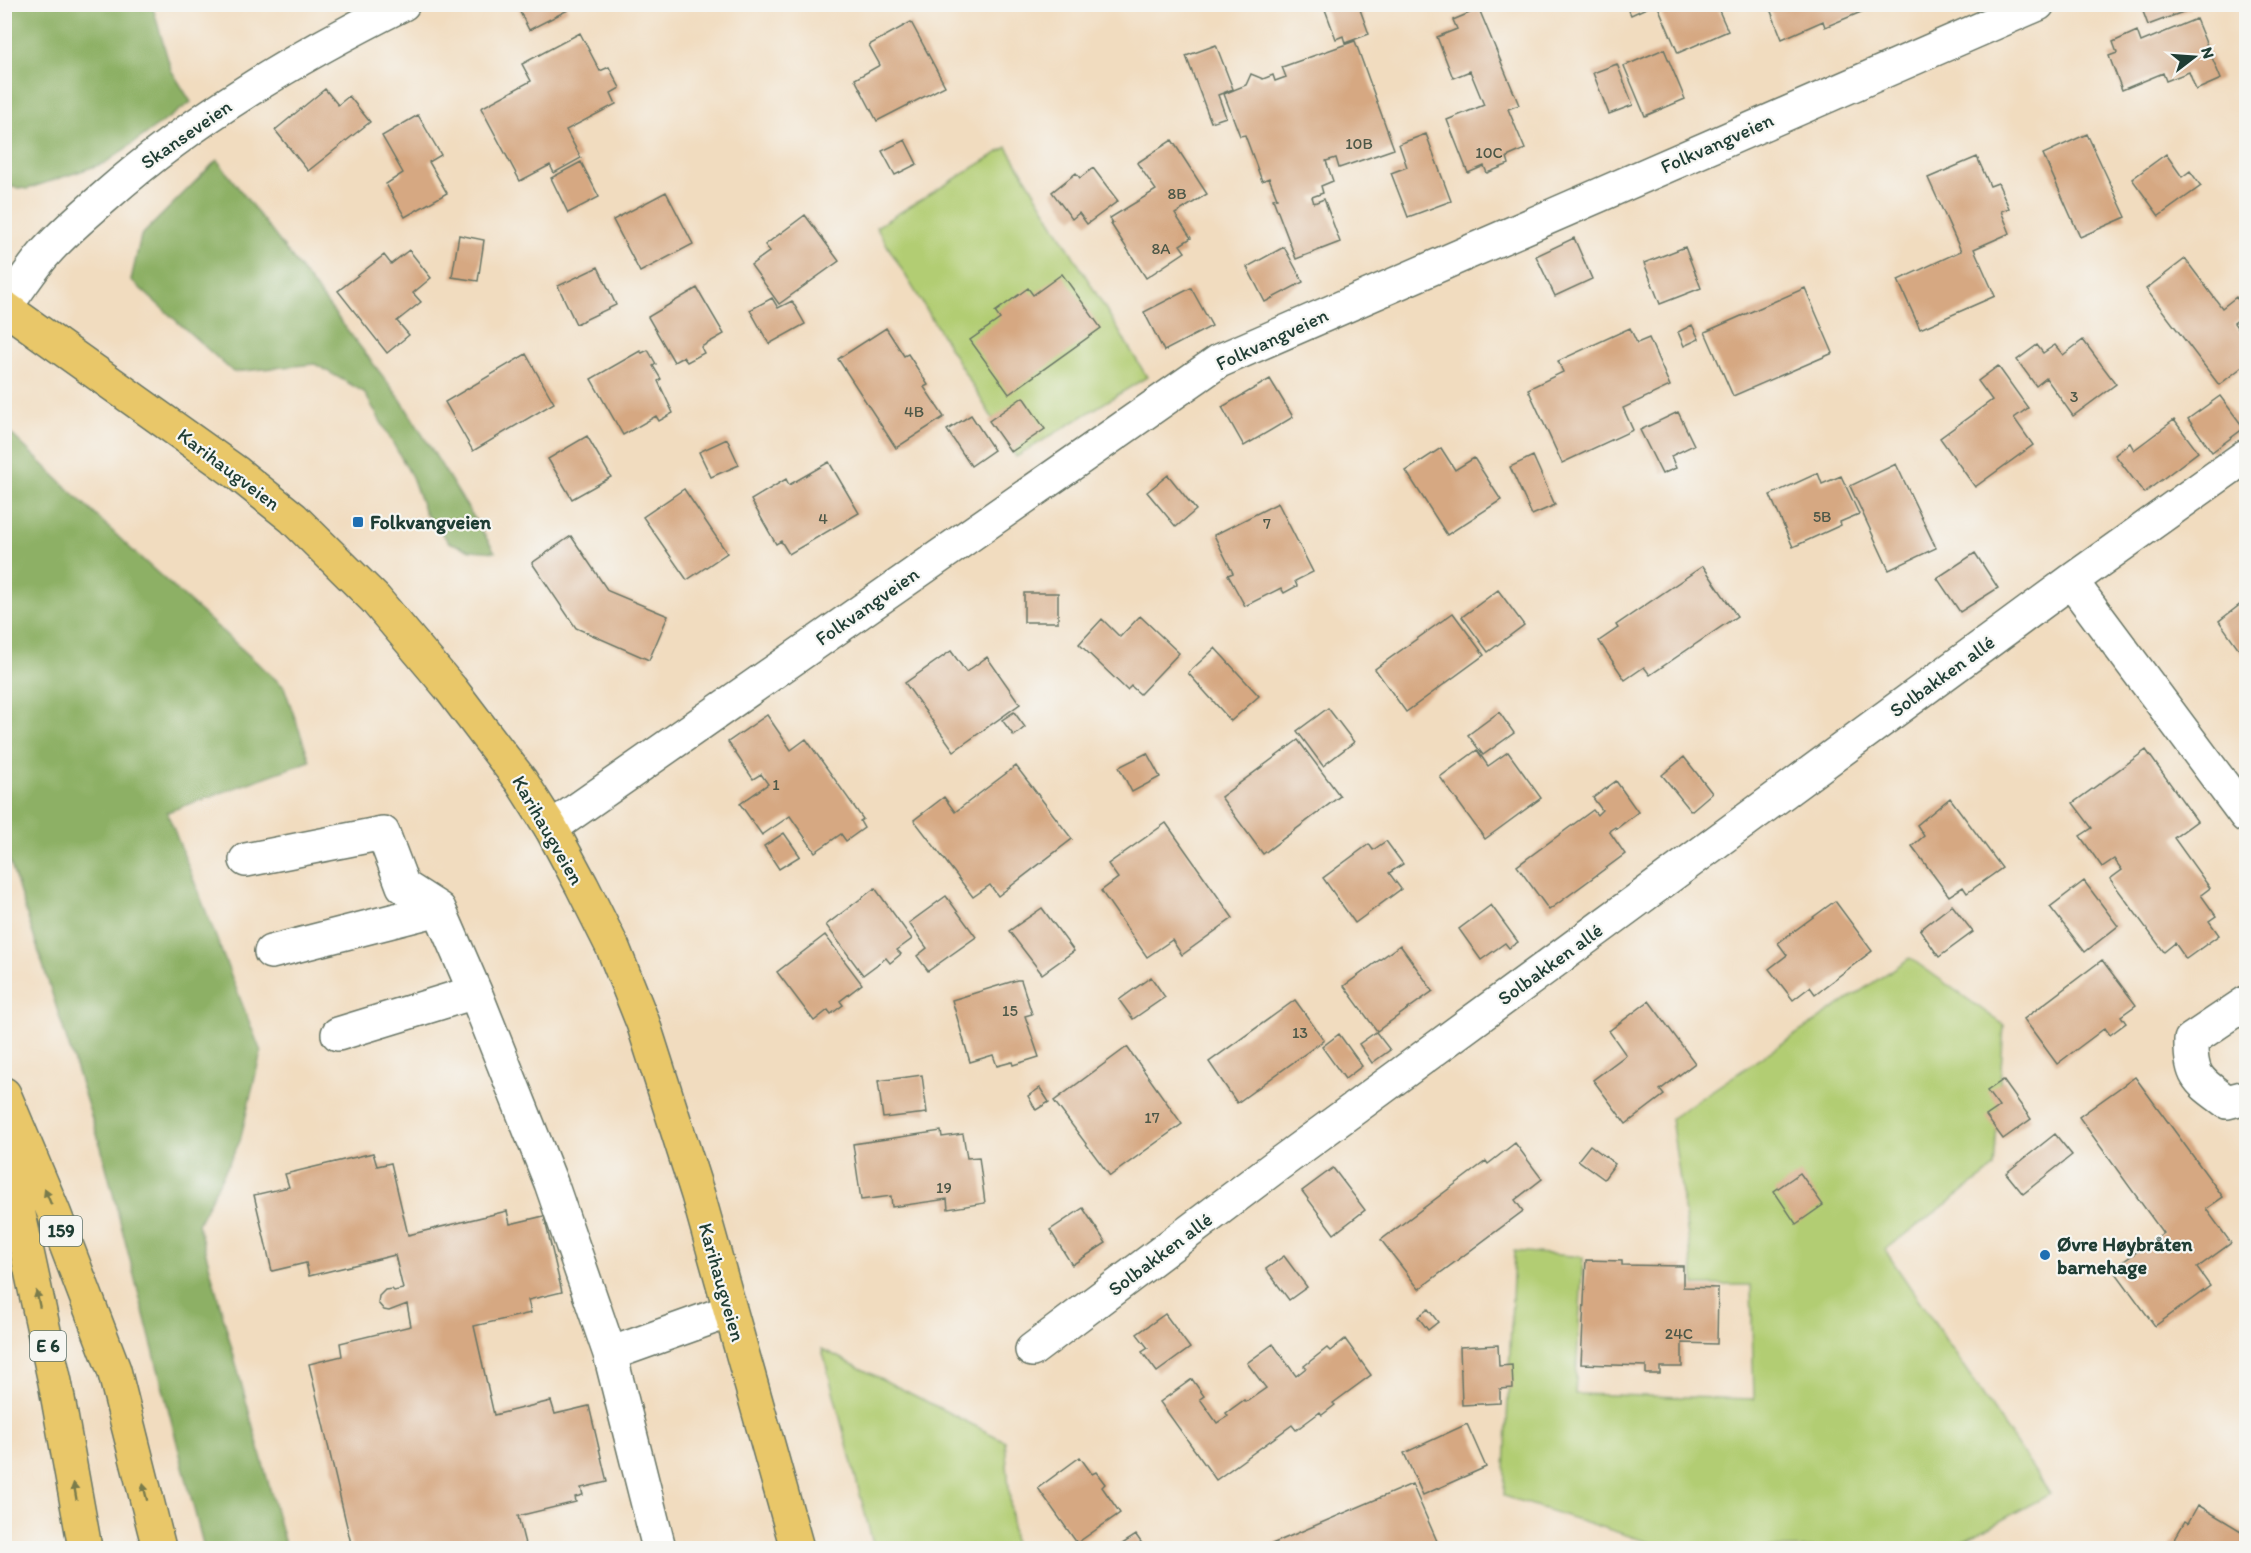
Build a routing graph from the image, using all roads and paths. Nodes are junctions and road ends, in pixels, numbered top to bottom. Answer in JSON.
{"nodes":[{"id":1,"x":403,"y":4,"type":"edge"},
{"id":2,"x":2023,"y":7,"type":"edge"},
{"id":3,"x":5,"y":307,"type":"edge"},
{"id":4,"x":2247,"y":456,"type":"edge"},
{"id":5,"x":2071,"y":581,"type":"junction"},
{"id":6,"x":2247,"y":816,"type":"edge"},
{"id":7,"x":551,"y":828,"type":"junction"},
{"id":8,"x":246,"y":860,"type":"dead end"},
{"id":9,"x":439,"y":909,"type":"junction"},
{"id":10,"x":271,"y":952,"type":"dead end"},
{"id":11,"x":475,"y":992,"type":"junction"},
{"id":12,"x":2247,"y":1003,"type":"edge"},
{"id":13,"x":338,"y":1034,"type":"dead end"},
{"id":14,"x":4,"y":1094,"type":"edge"},
{"id":15,"x":2247,"y":1097,"type":"edge"},
{"id":16,"x":4,"y":1145,"type":"edge"},
{"id":17,"x":730,"y":1311,"type":"junction"},
{"id":18,"x":1032,"y":1350,"type":"dead end"},
{"id":19,"x":610,"y":1354,"type":"junction"},
{"id":20,"x":85,"y":1548,"type":"edge"},
{"id":21,"x":159,"y":1548,"type":"edge"},
{"id":22,"x":659,"y":1548,"type":"edge"},
{"id":23,"x":797,"y":1548,"type":"edge"}],
"edges":[{"from":1,"to":3,"type":"street","name":"Skanseveien"},
{"from":2,"to":7,"type":"street","name":"Folkvangveien"},
{"from":3,"to":7,"type":"main road","name":"Karihaugveien"},
{"from":4,"to":5,"type":"street","name":"Solbakken allé"},
{"from":5,"to":6,"type":"street"},
{"from":5,"to":18,"type":"street","name":"Solbakken allé"},
{"from":7,"to":17,"type":"main road","name":"Karihaugveien"},
{"from":8,"to":9,"type":"street"},
{"from":9,"to":10,"type":"street"},
{"from":9,"to":11,"type":"street"},
{"from":11,"to":13,"type":"street"},
{"from":11,"to":19,"type":"street"},
{"from":12,"to":15,"type":"street"},
{"from":21,"to":14,"type":"main road","number":"159","one_way":true},
{"from":20,"to":16,"type":"main road","number":"E 6","one_way":true},
{"from":17,"to":19,"type":"street"},
{"from":17,"to":23,"type":"main road","name":"Karihaugveien"},
{"from":19,"to":22,"type":"street"}]}
